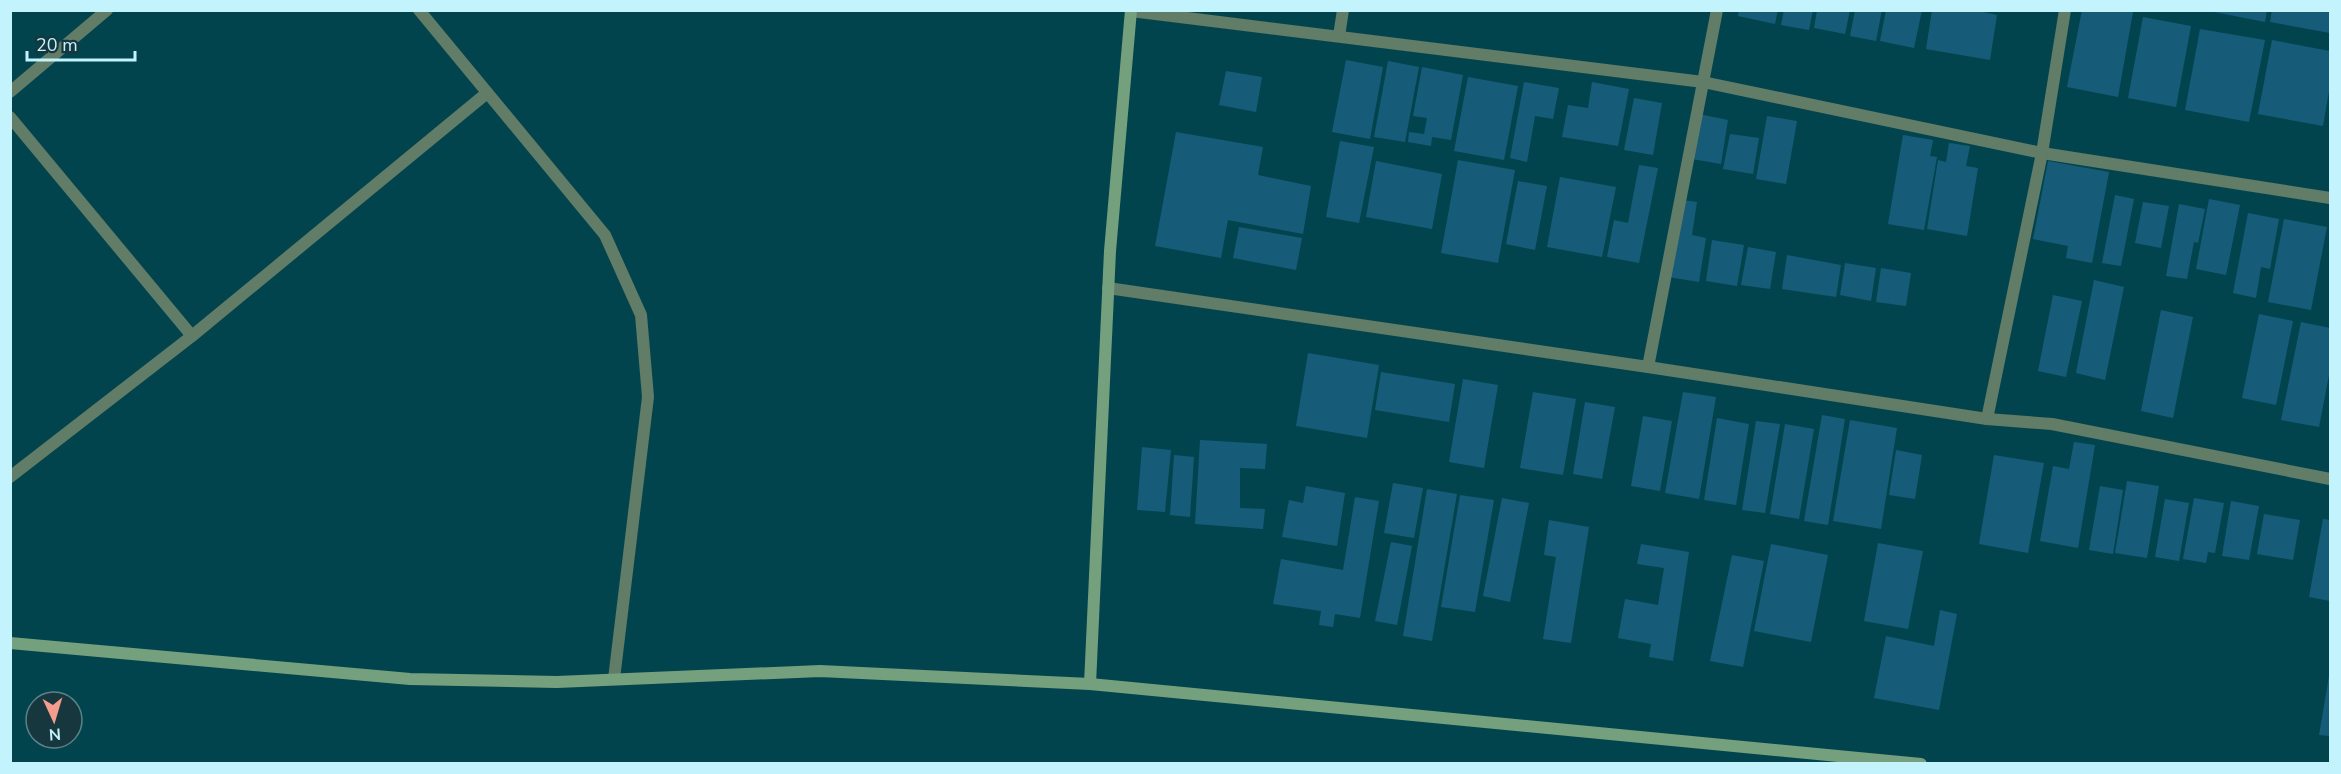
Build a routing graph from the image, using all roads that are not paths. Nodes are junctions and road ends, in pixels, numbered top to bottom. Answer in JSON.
{"nodes":[{"id":1,"x":107,"y":10,"type":"edge"},
{"id":2,"x":419,"y":10,"type":"edge"},
{"id":3,"x":1343,"y":10,"type":"edge"},
{"id":4,"x":1717,"y":10,"type":"edge"},
{"id":5,"x":2065,"y":10,"type":"edge"},
{"id":6,"x":1131,"y":11,"type":"edge"},
{"id":7,"x":1338,"y":36,"type":"junction"},
{"id":8,"x":1703,"y":82,"type":"junction"},
{"id":9,"x":10,"y":92,"type":"edge"},
{"id":10,"x":487,"y":93,"type":"junction"},
{"id":11,"x":10,"y":117,"type":"edge"},
{"id":12,"x":2042,"y":153,"type":"junction"},
{"id":13,"x":2331,"y":198,"type":"edge"},
{"id":14,"x":1108,"y":288,"type":"junction"},
{"id":15,"x":192,"y":336,"type":"junction"},
{"id":16,"x":1648,"y":367,"type":"junction"},
{"id":17,"x":1987,"y":419,"type":"junction"},
{"id":18,"x":10,"y":477,"type":"edge"},
{"id":19,"x":2331,"y":479,"type":"edge"},
{"id":20,"x":10,"y":643,"type":"edge"},
{"id":21,"x":614,"y":679,"type":"junction"},
{"id":22,"x":1090,"y":684,"type":"junction"},
{"id":23,"x":1922,"y":764,"type":"edge"}],
"edges":[{"from":1,"to":9,"type":"street"},
{"from":2,"to":10,"type":"street"},
{"from":3,"to":7,"type":"street"},
{"from":4,"to":8,"type":"street"},
{"from":5,"to":12,"type":"street"},
{"from":6,"to":7,"type":"street"},
{"from":6,"to":14,"type":"main road"},
{"from":7,"to":8,"type":"street"},
{"from":8,"to":12,"type":"street"},
{"from":8,"to":16,"type":"street"},
{"from":10,"to":15,"type":"street"},
{"from":10,"to":21,"type":"street"},
{"from":11,"to":15,"type":"street"},
{"from":12,"to":13,"type":"street"},
{"from":12,"to":17,"type":"street"},
{"from":14,"to":16,"type":"street"},
{"from":14,"to":22,"type":"main road"},
{"from":15,"to":18,"type":"street"},
{"from":16,"to":17,"type":"street"},
{"from":17,"to":19,"type":"street"},
{"from":20,"to":21,"type":"main road"},
{"from":21,"to":22,"type":"main road"},
{"from":22,"to":23,"type":"main road"}]}
